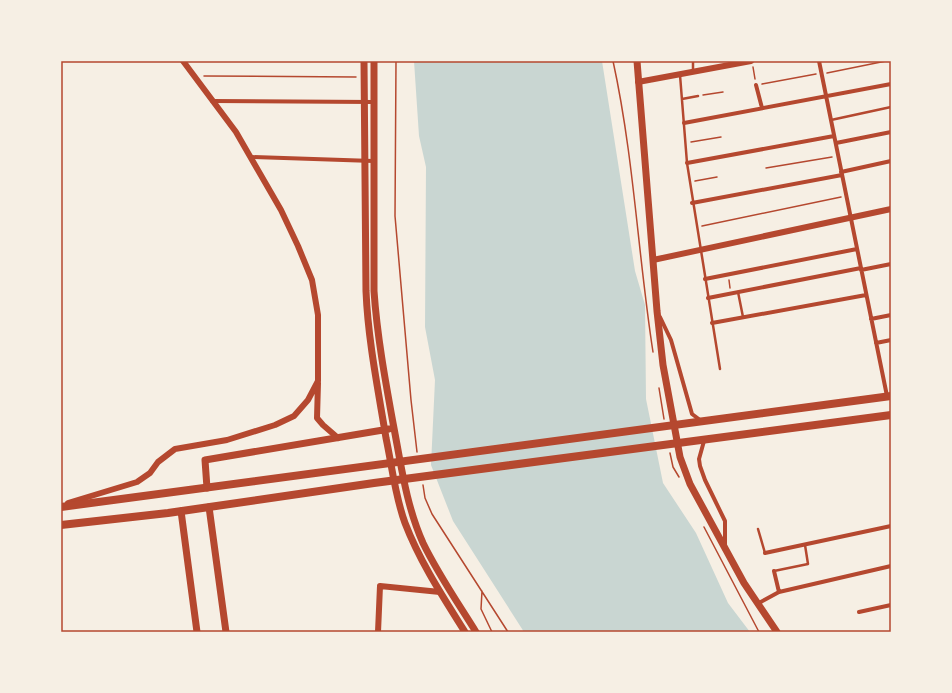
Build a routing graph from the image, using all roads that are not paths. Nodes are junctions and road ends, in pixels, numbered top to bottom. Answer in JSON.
{"nodes":[{"id":1,"x":183,"y":61,"type":"edge"},
{"id":2,"x":364,"y":61,"type":"edge"},
{"id":3,"x":374,"y":61,"type":"edge"},
{"id":4,"x":637,"y":61,"type":"edge"},
{"id":5,"x":693,"y":61,"type":"edge"},
{"id":6,"x":751,"y":61,"type":"edge"},
{"id":7,"x":819,"y":61,"type":"edge"},
{"id":8,"x":694,"y":73,"type":"junction"},
{"id":9,"x":680,"y":75,"type":"junction"},
{"id":10,"x":638,"y":82,"type":"junction"},
{"id":11,"x":756,"y":84,"type":"road end"},
{"id":12,"x":891,"y":84,"type":"edge"},
{"id":13,"x":698,"y":96,"type":"road end"},
{"id":14,"x":826,"y":96,"type":"junction"},
{"id":15,"x":682,"y":99,"type":"junction"},
{"id":16,"x":212,"y":101,"type":"junction"},
{"id":17,"x":364,"y":102,"type":"junction"},
{"id":18,"x":373,"y":102,"type":"junction"},
{"id":19,"x":762,"y":108,"type":"junction"},
{"id":20,"x":891,"y":108,"type":"edge"},
{"id":21,"x":831,"y":120,"type":"junction"},
{"id":22,"x":684,"y":123,"type":"junction"},
{"id":23,"x":891,"y":132,"type":"edge"},
{"id":24,"x":834,"y":136,"type":"junction"},
{"id":25,"x":836,"y":143,"type":"junction"},
{"id":26,"x":251,"y":157,"type":"junction"},
{"id":27,"x":364,"y":161,"type":"junction"},
{"id":28,"x":373,"y":161,"type":"junction"},
{"id":29,"x":891,"y":161,"type":"edge"},
{"id":30,"x":687,"y":163,"type":"junction"},
{"id":31,"x":842,"y":173,"type":"junction"},
{"id":32,"x":692,"y":203,"type":"junction"},
{"id":33,"x":891,"y":209,"type":"edge"},
{"id":34,"x":851,"y":218,"type":"junction"},
{"id":35,"x":857,"y":249,"type":"junction"},
{"id":36,"x":700,"y":250,"type":"junction"},
{"id":37,"x":652,"y":260,"type":"junction"},
{"id":38,"x":891,"y":264,"type":"edge"},
{"id":39,"x":861,"y":269,"type":"junction"},
{"id":40,"x":705,"y":279,"type":"junction"},
{"id":41,"x":738,"y":291,"type":"junction"},
{"id":42,"x":866,"y":295,"type":"junction"},
{"id":43,"x":708,"y":298,"type":"junction"},
{"id":44,"x":657,"y":311,"type":"junction"},
{"id":45,"x":891,"y":315,"type":"edge"},
{"id":46,"x":743,"y":317,"type":"junction"},
{"id":47,"x":871,"y":319,"type":"junction"},
{"id":48,"x":712,"y":323,"type":"junction"},
{"id":49,"x":891,"y":340,"type":"edge"},
{"id":50,"x":876,"y":343,"type":"junction"},
{"id":51,"x":720,"y":370,"type":"dead end"},
{"id":52,"x":318,"y":382,"type":"junction"},
{"id":53,"x":889,"y":396,"type":"edge"},
{"id":54,"x":891,"y":416,"type":"edge"},
{"id":55,"x":701,"y":421,"type":"junction"},
{"id":56,"x":394,"y":429,"type":"junction"},
{"id":57,"x":385,"y":430,"type":"junction"},
{"id":58,"x":338,"y":438,"type":"junction"},
{"id":59,"x":704,"y":441,"type":"junction"},
{"id":60,"x":207,"y":488,"type":"junction"},
{"id":61,"x":61,"y":506,"type":"edge"},
{"id":62,"x":209,"y":507,"type":"junction"},
{"id":63,"x":181,"y":511,"type":"junction"},
{"id":64,"x":61,"y":526,"type":"edge"},
{"id":65,"x":891,"y":526,"type":"edge"},
{"id":66,"x":758,"y":529,"type":"dead end"},
{"id":67,"x":805,"y":544,"type":"junction"},
{"id":68,"x":726,"y":549,"type":"junction"},
{"id":69,"x":765,"y":553,"type":"joint"},
{"id":70,"x":891,"y":566,"type":"edge"},
{"id":71,"x":774,"y":571,"type":"joint"},
{"id":72,"x":440,"y":592,"type":"junction"},
{"id":73,"x":778,"y":592,"type":"junction"},
{"id":74,"x":757,"y":604,"type":"junction"},
{"id":75,"x":891,"y":605,"type":"edge"},
{"id":76,"x":859,"y":612,"type":"dead end"},
{"id":77,"x":197,"y":632,"type":"edge"},
{"id":78,"x":226,"y":632,"type":"edge"},
{"id":79,"x":378,"y":632,"type":"edge"},
{"id":80,"x":465,"y":632,"type":"edge"},
{"id":81,"x":476,"y":632,"type":"edge"},
{"id":82,"x":777,"y":632,"type":"edge"}],
"edges":[{"from":1,"to":16,"type":"street"},
{"from":2,"to":17,"type":"main road"},
{"from":3,"to":18,"type":"main road"},
{"from":4,"to":10,"type":"main road"},
{"from":5,"to":8,"type":"lane"},
{"from":6,"to":8,"type":"street"},
{"from":7,"to":14,"type":"street"},
{"from":8,"to":9,"type":"street"},
{"from":9,"to":10,"type":"street"},
{"from":9,"to":15,"type":"lane"},
{"from":10,"to":37,"type":"main road"},
{"from":11,"to":19,"type":"street"},
{"from":12,"to":14,"type":"street"},
{"from":13,"to":15,"type":"lane"},
{"from":14,"to":19,"type":"street"},
{"from":14,"to":21,"type":"street"},
{"from":15,"to":22,"type":"lane"},
{"from":16,"to":17,"type":"street"},
{"from":16,"to":26,"type":"street"},
{"from":17,"to":18,"type":"street"},
{"from":17,"to":27,"type":"main road"},
{"from":18,"to":28,"type":"main road"},
{"from":19,"to":22,"type":"street"},
{"from":20,"to":21,"type":"lane"},
{"from":21,"to":24,"type":"street"},
{"from":22,"to":30,"type":"lane"},
{"from":23,"to":25,"type":"street"},
{"from":24,"to":25,"type":"street"},
{"from":24,"to":30,"type":"street"},
{"from":25,"to":31,"type":"street"},
{"from":26,"to":27,"type":"street"},
{"from":26,"to":52,"type":"street"},
{"from":27,"to":28,"type":"street"},
{"from":27,"to":57,"type":"main road"},
{"from":28,"to":56,"type":"main road"},
{"from":29,"to":31,"type":"street"},
{"from":30,"to":32,"type":"lane"},
{"from":31,"to":32,"type":"street"},
{"from":31,"to":34,"type":"street"},
{"from":32,"to":36,"type":"lane"},
{"from":33,"to":34,"type":"street"},
{"from":34,"to":35,"type":"street"},
{"from":34,"to":36,"type":"street"},
{"from":35,"to":39,"type":"street"},
{"from":35,"to":40,"type":"street"},
{"from":36,"to":37,"type":"street"},
{"from":36,"to":40,"type":"lane"},
{"from":37,"to":44,"type":"main road"},
{"from":38,"to":39,"type":"street"},
{"from":39,"to":41,"type":"street"},
{"from":39,"to":42,"type":"street"},
{"from":40,"to":43,"type":"lane"},
{"from":41,"to":43,"type":"street"},
{"from":41,"to":46,"type":"lane"},
{"from":42,"to":46,"type":"street"},
{"from":42,"to":47,"type":"street"},
{"from":43,"to":48,"type":"lane"},
{"from":44,"to":55,"type":"street"},
{"from":44,"to":68,"type":"main road"},
{"from":45,"to":47,"type":"street"},
{"from":46,"to":48,"type":"street"},
{"from":47,"to":50,"type":"street"},
{"from":48,"to":51,"type":"lane"},
{"from":49,"to":50,"type":"street"},
{"from":50,"to":53,"type":"street"},
{"from":52,"to":58,"type":"street"},
{"from":52,"to":61,"type":"street"},
{"from":53,"to":55,"type":"highway"},
{"from":54,"to":59,"type":"highway"},
{"from":55,"to":60,"type":"highway"},
{"from":56,"to":57,"type":"main road"},
{"from":56,"to":81,"type":"main road"},
{"from":57,"to":58,"type":"main road"},
{"from":57,"to":72,"type":"main road"},
{"from":58,"to":60,"type":"main road"},
{"from":59,"to":62,"type":"highway"},
{"from":59,"to":68,"type":"street"},
{"from":60,"to":61,"type":"highway"},
{"from":62,"to":63,"type":"highway"},
{"from":62,"to":78,"type":"main road"},
{"from":63,"to":64,"type":"highway"},
{"from":63,"to":77,"type":"main road"},
{"from":65,"to":67,"type":"street"},
{"from":66,"to":69,"type":"lane"},
{"from":67,"to":69,"type":"street"},
{"from":67,"to":71,"type":"lane"},
{"from":68,"to":74,"type":"main road"},
{"from":70,"to":73,"type":"street"},
{"from":71,"to":73,"type":"street"},
{"from":72,"to":79,"type":"street"},
{"from":72,"to":80,"type":"main road"},
{"from":73,"to":74,"type":"street"},
{"from":74,"to":82,"type":"main road"},
{"from":75,"to":76,"type":"street"}]}
